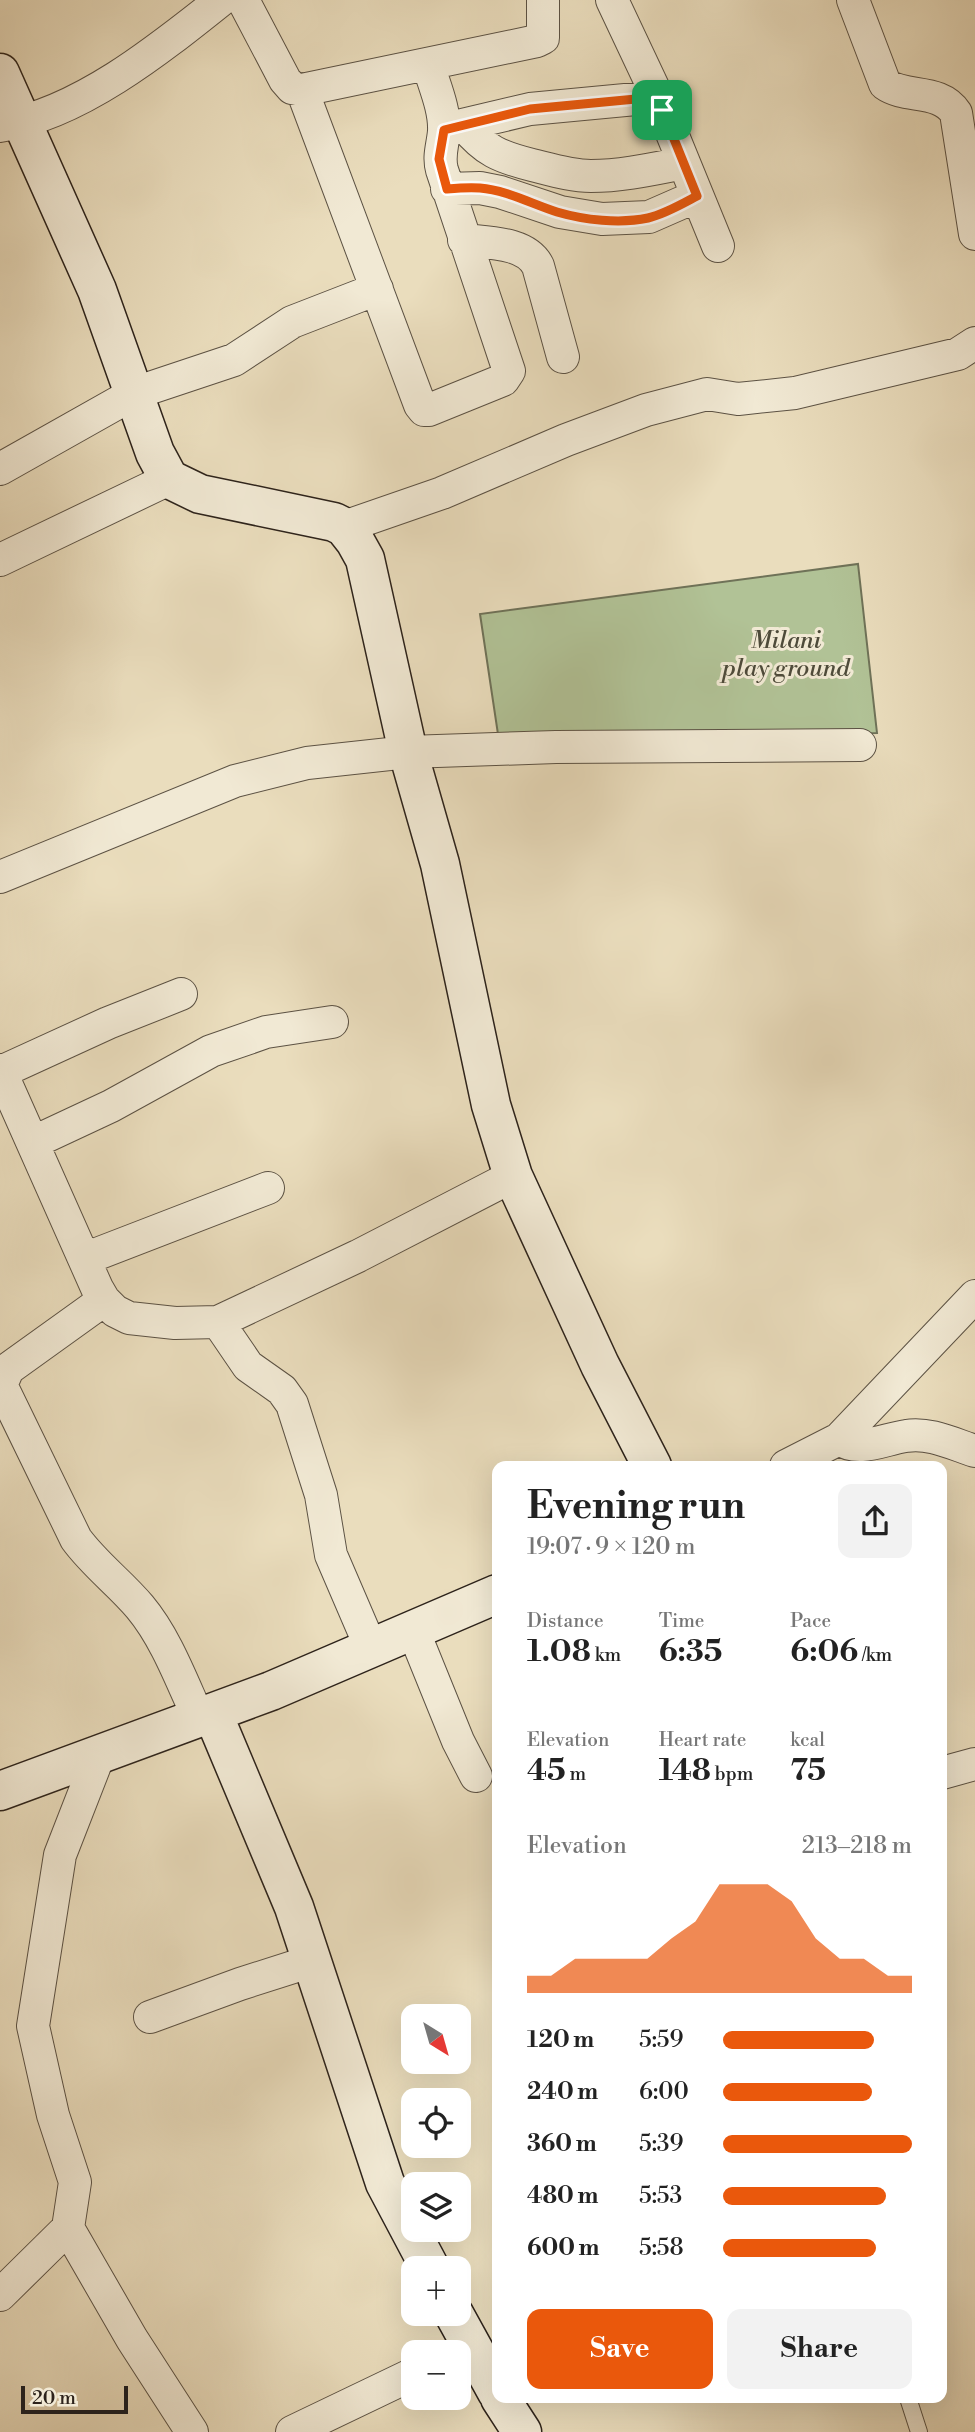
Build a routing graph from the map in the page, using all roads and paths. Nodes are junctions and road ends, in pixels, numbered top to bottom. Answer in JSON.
{"nodes":[{"id":1,"x":221,"y":0,"type":"edge"},
{"id":2,"x":243,"y":0,"type":"edge"},
{"id":3,"x":612,"y":0,"type":"edge"},
{"id":4,"x":853,"y":0,"type":"edge"},
{"id":5,"x":542,"y":1,"type":"edge"},
{"id":6,"x":428,"y":64,"type":"junction"},
{"id":7,"x":0,"y":73,"type":"edge"},
{"id":8,"x":302,"y":90,"type":"junction"},
{"id":9,"x":657,"y":97,"type":"junction"},
{"id":10,"x":11,"y":124,"type":"edge"},
{"id":11,"x":454,"y":127,"type":"junction"},
{"id":12,"x":684,"y":163,"type":"junction"},
{"id":13,"x":447,"y":189,"type":"junction"},
{"id":14,"x":697,"y":196,"type":"junction"},
{"id":15,"x":975,"y":234,"type":"edge"},
{"id":16,"x":464,"y":240,"type":"junction"},
{"id":17,"x":718,"y":246,"type":"dead end"},
{"id":18,"x":377,"y":289,"type":"junction"},
{"id":19,"x":975,"y":343,"type":"edge"},
{"id":20,"x":563,"y":357,"type":"dead end"},
{"id":21,"x":135,"y":393,"type":"junction"},
{"id":22,"x":0,"y":469,"type":"edge"},
{"id":23,"x":169,"y":479,"type":"junction"},
{"id":24,"x":344,"y":527,"type":"junction"},
{"id":25,"x":0,"y":560,"type":"edge"},
{"id":26,"x":860,"y":745,"type":"dead end"},
{"id":27,"x":408,"y":752,"type":"junction"},
{"id":28,"x":0,"y":877,"type":"edge"},
{"id":29,"x":181,"y":994,"type":"dead end"},
{"id":30,"x":332,"y":1023,"type":"dead end"},
{"id":31,"x":0,"y":1071,"type":"edge"},
{"id":32,"x":8,"y":1110,"type":"edge"},
{"id":33,"x":34,"y":1142,"type":"junction"},
{"id":34,"x":513,"y":1176,"type":"junction"},
{"id":35,"x":268,"y":1188,"type":"dead end"},
{"id":36,"x":85,"y":1258,"type":"junction"},
{"id":37,"x":975,"y":1296,"type":"edge"},
{"id":38,"x":104,"y":1300,"type":"junction"},
{"id":39,"x":218,"y":1322,"type":"junction"},
{"id":40,"x":838,"y":1439,"type":"junction"},
{"id":41,"x":975,"y":1451,"type":"edge"},
{"id":42,"x":649,"y":1461,"type":"edge"},
{"id":43,"x":796,"y":1461,"type":"edge"},
{"id":44,"x":492,"y":1596,"type":"edge"},
{"id":45,"x":413,"y":1630,"type":"junction"},
{"id":46,"x":371,"y":1648,"type":"junction"},
{"id":47,"x":206,"y":1716,"type":"junction"},
{"id":48,"x":99,"y":1755,"type":"junction"},
{"id":49,"x":975,"y":1764,"type":"edge"},
{"id":50,"x":947,"y":1772,"type":"edge"},
{"id":51,"x":476,"y":1776,"type":"dead end"},
{"id":52,"x":0,"y":1791,"type":"edge"},
{"id":53,"x":312,"y":1961,"type":"junction"},
{"id":54,"x":150,"y":2017,"type":"dead end"},
{"id":55,"x":68,"y":2228,"type":"junction"},
{"id":56,"x":424,"y":2256,"type":"edge"},
{"id":57,"x":0,"y":2295,"type":"edge"},
{"id":58,"x":461,"y":2337,"type":"edge"},
{"id":59,"x":401,"y":2380,"type":"edge"},
{"id":60,"x":492,"y":2384,"type":"edge"},
{"id":61,"x":503,"y":2403,"type":"edge"},
{"id":62,"x":910,"y":2403,"type":"edge"},
{"id":63,"x":192,"y":2432,"type":"edge"},
{"id":64,"x":292,"y":2432,"type":"edge"},
{"id":65,"x":522,"y":2432,"type":"edge"},
{"id":66,"x":919,"y":2432,"type":"edge"}],
"edges":[{"from":1,"to":10,"type":"street"},
{"from":2,"to":8,"type":"street"},
{"from":3,"to":9,"type":"street"},
{"from":4,"to":15,"type":"street"},
{"from":5,"to":6,"type":"street"},
{"from":6,"to":8,"type":"street"},
{"from":6,"to":11,"type":"street"},
{"from":7,"to":10,"type":"street"},
{"from":8,"to":18,"type":"street"},
{"from":9,"to":11,"type":"street"},
{"from":9,"to":12,"type":"street"},
{"from":10,"to":21,"type":"street"},
{"from":11,"to":12,"type":"street"},
{"from":11,"to":13,"type":"street"},
{"from":12,"to":14,"type":"street"},
{"from":13,"to":14,"type":"street"},
{"from":13,"to":16,"type":"street"},
{"from":14,"to":17,"type":"street"},
{"from":16,"to":18,"type":"street"},
{"from":16,"to":20,"type":"street"},
{"from":18,"to":21,"type":"street"},
{"from":19,"to":24,"type":"street"},
{"from":21,"to":22,"type":"street"},
{"from":21,"to":23,"type":"street"},
{"from":23,"to":24,"type":"street"},
{"from":23,"to":25,"type":"street"},
{"from":24,"to":27,"type":"street"},
{"from":26,"to":27,"type":"street"},
{"from":27,"to":28,"type":"street"},
{"from":27,"to":34,"type":"street"},
{"from":29,"to":31,"type":"street"},
{"from":30,"to":33,"type":"street"},
{"from":31,"to":32,"type":"street"},
{"from":32,"to":33,"type":"street"},
{"from":33,"to":36,"type":"street"},
{"from":34,"to":39,"type":"street"},
{"from":34,"to":42,"type":"street"},
{"from":35,"to":36,"type":"street"},
{"from":36,"to":38,"type":"street"},
{"from":37,"to":40,"type":"street"},
{"from":38,"to":39,"type":"street"},
{"from":38,"to":47,"type":"street"},
{"from":39,"to":46,"type":"street"},
{"from":40,"to":41,"type":"street"},
{"from":40,"to":43,"type":"street"},
{"from":44,"to":45,"type":"street"},
{"from":45,"to":46,"type":"street"},
{"from":45,"to":51,"type":"street"},
{"from":46,"to":47,"type":"street"},
{"from":47,"to":48,"type":"street"},
{"from":47,"to":53,"type":"street"},
{"from":48,"to":52,"type":"street"},
{"from":48,"to":55,"type":"street"},
{"from":49,"to":50,"type":"street"},
{"from":53,"to":54,"type":"street"},
{"from":53,"to":56,"type":"street"},
{"from":55,"to":57,"type":"street"},
{"from":55,"to":63,"type":"street"},
{"from":58,"to":60,"type":"street"},
{"from":59,"to":64,"type":"street"},
{"from":61,"to":65,"type":"street"},
{"from":62,"to":66,"type":"lane"}]}
